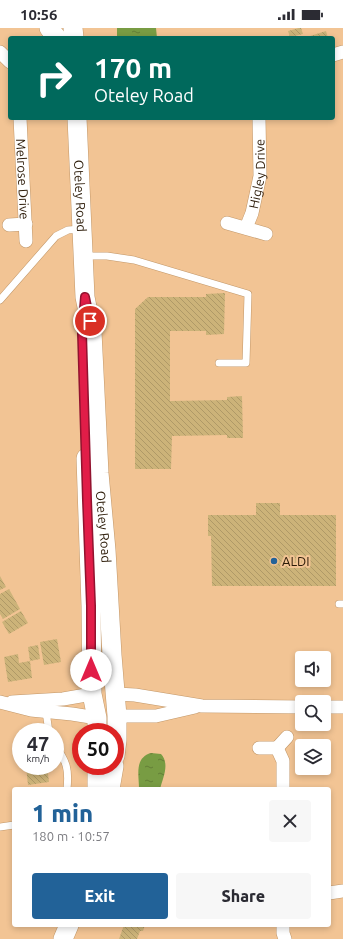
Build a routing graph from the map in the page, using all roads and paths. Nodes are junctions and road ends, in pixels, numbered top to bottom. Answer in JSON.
{"nodes":[{"id":1,"x":49,"y":28,"type":"edge"},
{"id":2,"x":55,"y":36,"type":"edge"},
{"id":3,"x":0,"y":52,"type":"edge"},
{"id":4,"x":8,"y":60,"type":"edge"},
{"id":5,"x":20,"y":120,"type":"edge"},
{"id":6,"x":70,"y":120,"type":"edge"},
{"id":7,"x":77,"y":120,"type":"edge"},
{"id":8,"x":259,"y":120,"type":"edge"},
{"id":9,"x":79,"y":155,"type":"junction"},
{"id":10,"x":227,"y":223,"type":"dead end"},
{"id":11,"x":26,"y":224,"type":"junction"},
{"id":12,"x":9,"y":225,"type":"dead end"},
{"id":13,"x":246,"y":228,"type":"junction"},
{"id":14,"x":82,"y":229,"type":"junction"},
{"id":15,"x":266,"y":234,"type":"dead end"},
{"id":16,"x":26,"y":241,"type":"dead end"},
{"id":17,"x":84,"y":256,"type":"junction"},
{"id":18,"x":85,"y":297,"type":"junction"},
{"id":19,"x":0,"y":300,"type":"edge"},
{"id":20,"x":219,"y":363,"type":"dead end"},
{"id":21,"x":92,"y":694,"type":"junction"},
{"id":22,"x":116,"y":694,"type":"junction"},
{"id":23,"x":2,"y":703,"type":"edge"},
{"id":24,"x":202,"y":706,"type":"junction"},
{"id":25,"x":295,"y":706,"type":"edge"},
{"id":26,"x":331,"y":707,"type":"edge"},
{"id":27,"x":343,"y":707,"type":"edge"},
{"id":28,"x":46,"y":712,"type":"junction"},
{"id":29,"x":117,"y":716,"type":"junction"},
{"id":30,"x":48,"y":723,"type":"edge"},
{"id":31,"x":92,"y":723,"type":"edge"},
{"id":32,"x":97,"y":723,"type":"edge"},
{"id":33,"x":101,"y":723,"type":"edge"},
{"id":34,"x":117,"y":723,"type":"edge"},
{"id":35,"x":287,"y":737,"type":"dead end"},
{"id":36,"x":259,"y":748,"type":"dead end"},
{"id":37,"x":277,"y":748,"type":"junction"},
{"id":38,"x":64,"y":760,"type":"edge"},
{"id":39,"x":97,"y":775,"type":"edge"},
{"id":40,"x":112,"y":775,"type":"edge"},
{"id":41,"x":67,"y":787,"type":"edge"},
{"id":42,"x":97,"y":787,"type":"edge"},
{"id":43,"x":110,"y":787,"type":"edge"},
{"id":44,"x":282,"y":787,"type":"edge"},
{"id":45,"x":12,"y":825,"type":"edge"},
{"id":46,"x":0,"y":827,"type":"edge"},
{"id":47,"x":343,"y":892,"type":"edge"},
{"id":48,"x":331,"y":893,"type":"edge"},
{"id":49,"x":68,"y":927,"type":"edge"},
{"id":50,"x":283,"y":927,"type":"edge"},
{"id":51,"x":63,"y":939,"type":"edge"},
{"id":52,"x":285,"y":939,"type":"edge"}],
"edges":[{"from":1,"to":2,"type":"main road"},
{"from":3,"to":4,"type":"street"},
{"from":5,"to":11,"type":"street","name":"Melrose Drive"},
{"from":6,"to":9,"type":"main road"},
{"from":7,"to":9,"type":"main road","name":"Oteley Road"},
{"from":8,"to":13,"type":"street","name":"Higley Drive"},
{"from":9,"to":14,"type":"main road","name":"Oteley Road"},
{"from":10,"to":13,"type":"street","name":"Higley Drive"},
{"from":11,"to":12,"type":"street"},
{"from":11,"to":16,"type":"street","name":"Melrose Drive"},
{"from":13,"to":15,"type":"street","name":"Higley Drive"},
{"from":14,"to":17,"type":"main road","name":"Oteley Road"},
{"from":14,"to":19,"type":"lane"},
{"from":17,"to":18,"type":"main road","name":"Oteley Road"},
{"from":17,"to":20,"type":"lane"},
{"from":18,"to":21,"type":"main road","name":"Oteley Road"},
{"from":18,"to":22,"type":"main road","name":"Oteley Road"},
{"from":21,"to":22,"type":"main road"},
{"from":21,"to":23,"type":"street"},
{"from":21,"to":32,"type":"main road","name":"Oteley Road"},
{"from":22,"to":24,"type":"street"},
{"from":22,"to":29,"type":"main road","name":"Oteley Road"},
{"from":23,"to":28,"type":"street"},
{"from":24,"to":25,"type":"street"},
{"from":24,"to":29,"type":"street"},
{"from":26,"to":27,"type":"street"},
{"from":28,"to":30,"type":"lane"},
{"from":28,"to":31,"type":"street"},
{"from":29,"to":33,"type":"main road"},
{"from":29,"to":34,"type":"main road","name":"Oteley Road"},
{"from":35,"to":37,"type":"street"},
{"from":36,"to":37,"type":"street"},
{"from":37,"to":44,"type":"street"},
{"from":38,"to":41,"type":"lane"},
{"from":39,"to":42,"type":"main road"},
{"from":40,"to":43,"type":"main road"},
{"from":45,"to":46,"type":"lane"},
{"from":47,"to":48,"type":"street"},
{"from":49,"to":51,"type":"main road"},
{"from":50,"to":52,"type":"street"}]}
